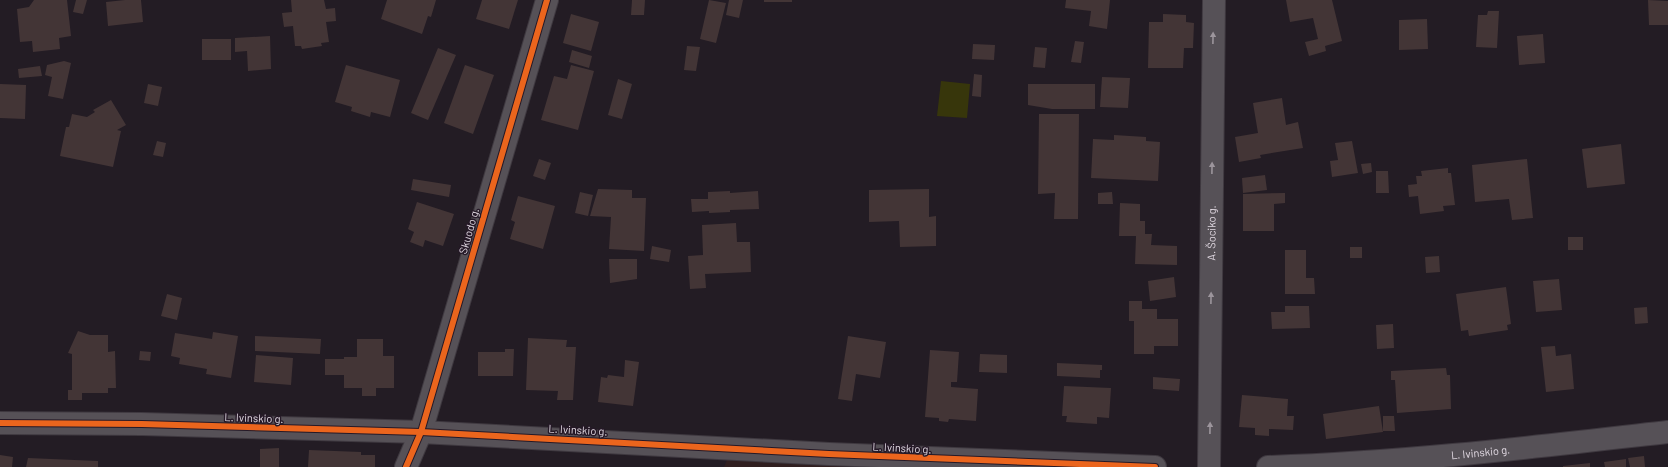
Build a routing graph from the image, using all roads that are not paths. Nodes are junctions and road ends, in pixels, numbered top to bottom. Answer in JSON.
{"nodes":[{"id":1,"x":547,"y":0,"type":"edge"},
{"id":2,"x":1214,"y":0,"type":"edge"},
{"id":3,"x":0,"y":423,"type":"edge"},
{"id":4,"x":421,"y":432,"type":"junction"},
{"id":5,"x":1668,"y":432,"type":"edge"},
{"id":6,"x":1037,"y":465,"type":"edge"},
{"id":7,"x":406,"y":467,"type":"edge"},
{"id":8,"x":1156,"y":467,"type":"edge"},
{"id":9,"x":1209,"y":467,"type":"edge"},
{"id":10,"x":1268,"y":467,"type":"edge"}],
"edges":[{"from":1,"to":4,"type":"street","name":"Skuodo g."},
{"from":9,"to":2,"type":"street","name":"A. Šociko g.","one_way":true},
{"from":3,"to":4,"type":"street","name":"L. Ivinskio g."},
{"from":4,"to":6,"type":"street","name":"L. Ivinskio g."},
{"from":4,"to":7,"type":"street","name":"Skuodo g."},
{"from":5,"to":10,"type":"street","name":"L. Ivinskio g."},
{"from":6,"to":8,"type":"street","name":"L. Ivinskio g."}]}
